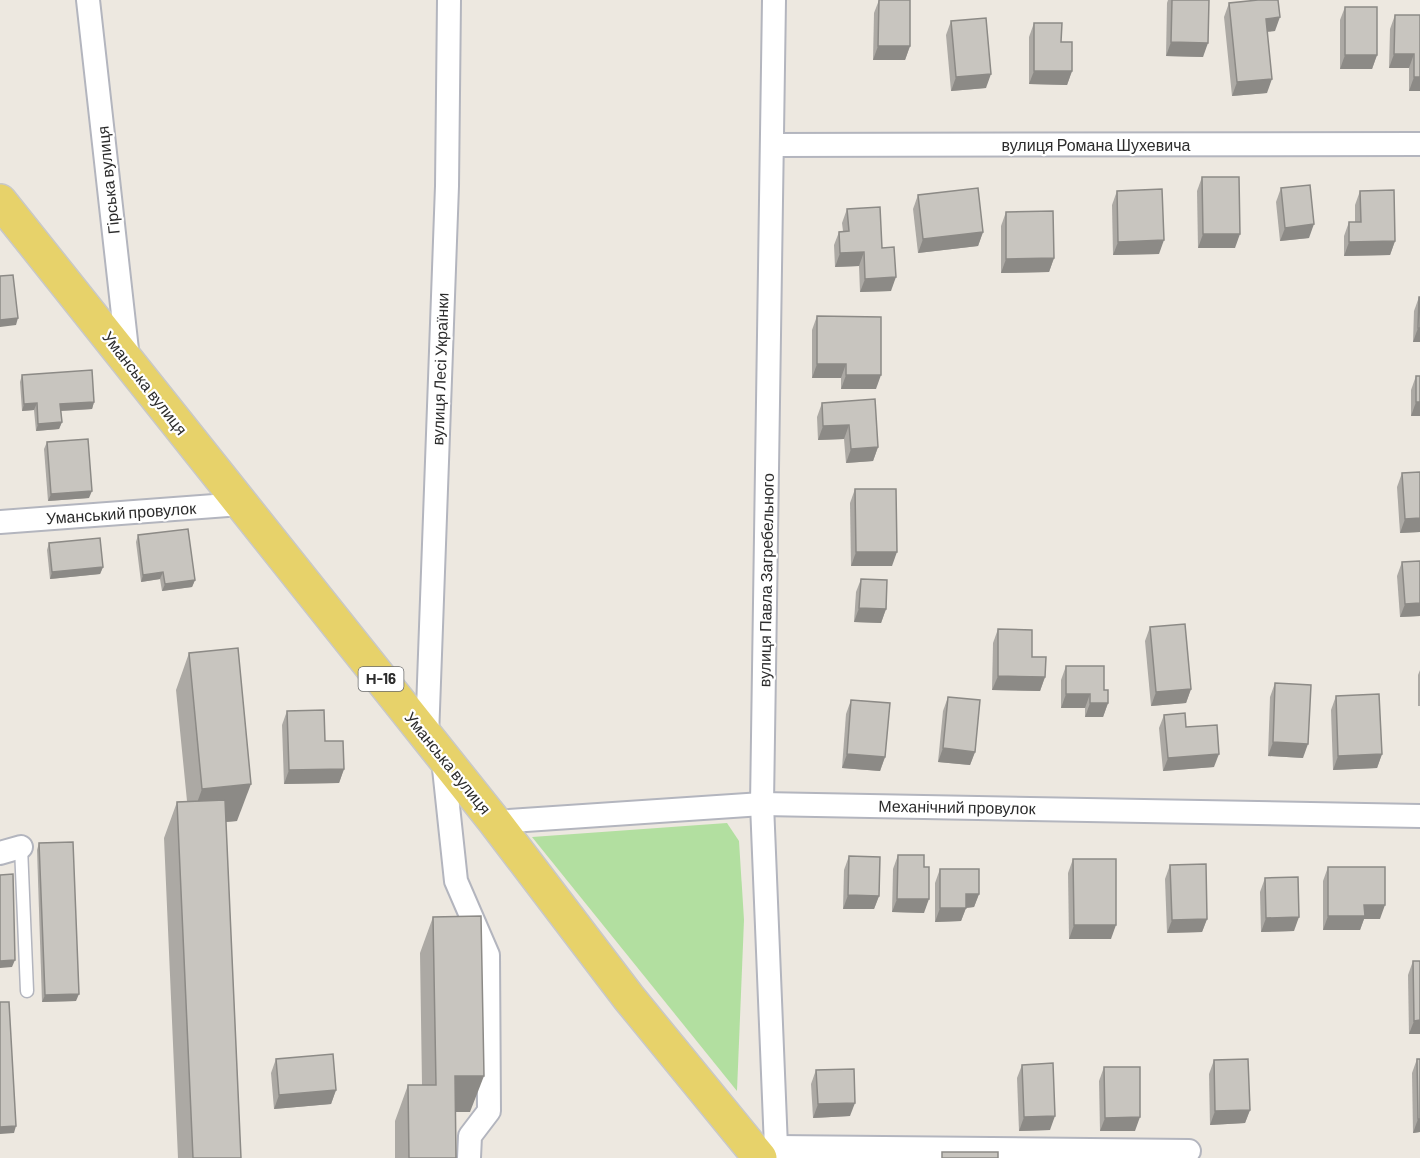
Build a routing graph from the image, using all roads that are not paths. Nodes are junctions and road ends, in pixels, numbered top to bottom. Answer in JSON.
{"nodes":[{"id":1,"x":88,"y":0,"type":"edge"},
{"id":2,"x":449,"y":0,"type":"edge"},
{"id":3,"x":774,"y":0,"type":"edge"},
{"id":4,"x":1420,"y":144,"type":"edge"},
{"id":5,"x":772,"y":145,"type":"junction"},
{"id":6,"x":0,"y":201,"type":"edge"},
{"id":7,"x":128,"y":361,"type":"junction"},
{"id":8,"x":242,"y":504,"type":"junction"},
{"id":9,"x":0,"y":522,"type":"edge"},
{"id":10,"x":435,"y":747,"type":"junction"},
{"id":11,"x":762,"y":804,"type":"junction"},
{"id":12,"x":1420,"y":816,"type":"edge"},
{"id":13,"x":495,"y":822,"type":"junction"},
{"id":14,"x":11,"y":850,"type":"edge"},
{"id":15,"x":27,"y":991,"type":"dead end"},
{"id":16,"x":1189,"y":1151,"type":"dead end"},
{"id":17,"x":769,"y":1154,"type":"edge"},
{"id":18,"x":469,"y":1158,"type":"edge"}],
"edges":[{"from":1,"to":7,"type":"street","name":"Гірська вулиця"},
{"from":2,"to":10,"type":"street","name":"вулиця Лесі Українки"},
{"from":3,"to":5,"type":"street","name":"вулиця Павла Загребельного"},
{"from":4,"to":5,"type":"street","name":"вулиця Романа Шухевича"},
{"from":5,"to":11,"type":"street","name":"вулиця Павла Загребельного"},
{"from":6,"to":7,"type":"main road","name":"Уманська вулиця","number":"Н-16"},
{"from":7,"to":8,"type":"main road","name":"Уманська вулиця","number":"Н-16"},
{"from":8,"to":9,"type":"street","name":"Уманський провулок"},
{"from":8,"to":10,"type":"main road","name":"Уманська вулиця","number":"Н-16"},
{"from":10,"to":13,"type":"main road","name":"Уманська вулиця","number":"Н-16"},
{"from":10,"to":18,"type":"street","name":"вулиця Лесі Українки"},
{"from":11,"to":12,"type":"street","name":"Механічний провулок"},
{"from":11,"to":13,"type":"street","name":"Механічний провулок"},
{"from":11,"to":17,"type":"street","name":"вулиця Павла Загребельного"},
{"from":13,"to":17,"type":"main road","name":"Уманська вулиця","number":"Н-16"},
{"from":14,"to":15,"type":"lane"},
{"from":16,"to":17,"type":"street"}]}
